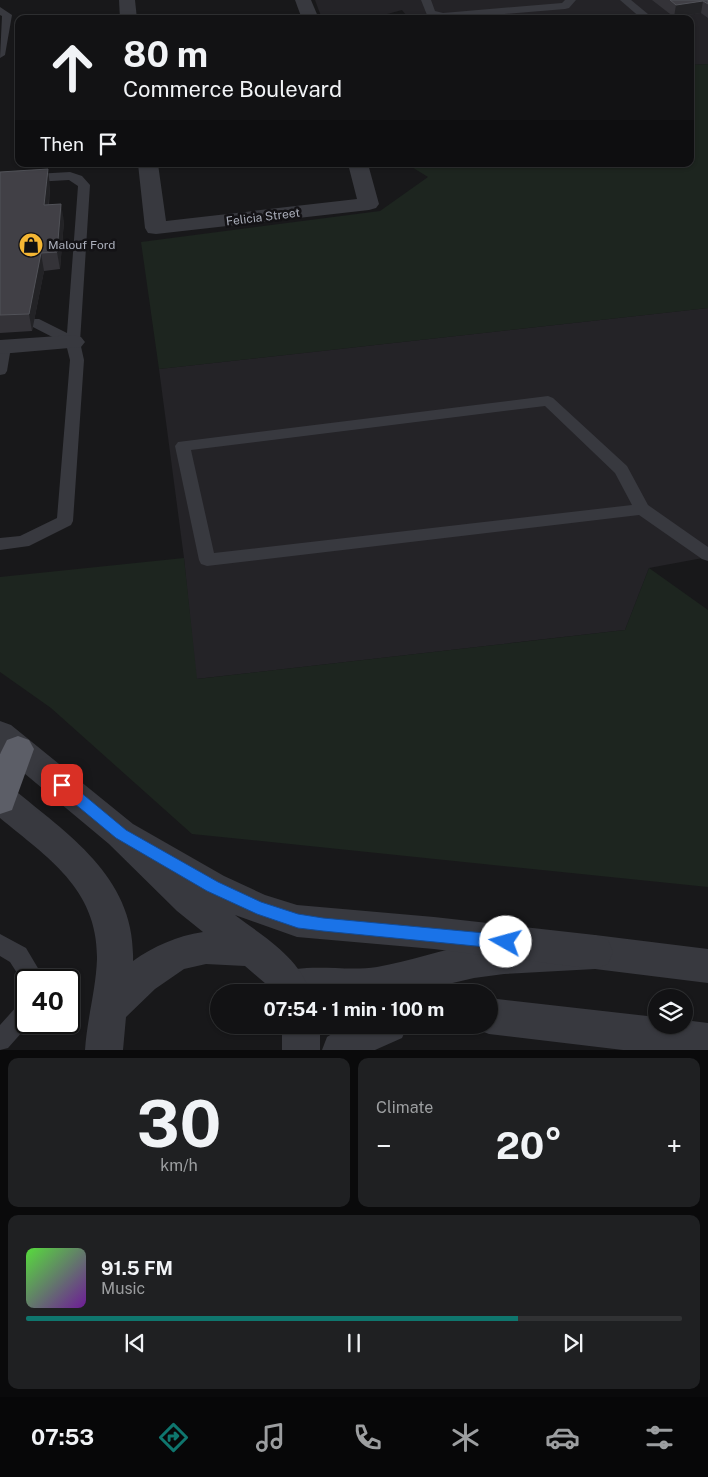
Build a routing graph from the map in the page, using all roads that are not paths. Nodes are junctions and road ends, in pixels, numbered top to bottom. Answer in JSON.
{"nodes":[{"id":1,"x":127,"y":0,"type":"edge"},
{"id":2,"x":303,"y":0,"type":"edge"},
{"id":3,"x":426,"y":0,"type":"edge"},
{"id":4,"x":571,"y":0,"type":"edge"},
{"id":5,"x":625,"y":0,"type":"edge"},
{"id":6,"x":0,"y":10,"type":"edge"},
{"id":7,"x":129,"y":15,"type":"edge"},
{"id":8,"x":309,"y":15,"type":"edge"},
{"id":9,"x":438,"y":15,"type":"edge"},
{"id":10,"x":455,"y":15,"type":"edge"},
{"id":11,"x":644,"y":15,"type":"edge"},
{"id":12,"x":0,"y":55,"type":"edge"},
{"id":13,"x":148,"y":167,"type":"edge"},
{"id":14,"x":359,"y":167,"type":"edge"},
{"id":15,"x":0,"y":180,"type":"edge"},
{"id":16,"x":34,"y":324,"type":"dead end"},
{"id":17,"x":72,"y":342,"type":"junction"},
{"id":18,"x":2,"y":347,"type":"edge"},
{"id":19,"x":0,"y":371,"type":"edge"},
{"id":20,"x":642,"y":509,"type":"junction"},
{"id":21,"x":0,"y":544,"type":"edge"},
{"id":22,"x":708,"y":555,"type":"edge"},
{"id":23,"x":9,"y":742,"type":"edge"},
{"id":24,"x":0,"y":799,"type":"edge"},
{"id":25,"x":121,"y":834,"type":"junction"},
{"id":26,"x":0,"y":944,"type":"edge"},
{"id":27,"x":252,"y":950,"type":"junction"},
{"id":28,"x":595,"y":952,"type":"junction"},
{"id":29,"x":708,"y":966,"type":"edge"},
{"id":30,"x":27,"y":969,"type":"edge"},
{"id":31,"x":287,"y":984,"type":"edge"},
{"id":32,"x":378,"y":984,"type":"edge"},
{"id":33,"x":498,"y":1017,"type":"edge"},
{"id":34,"x":15,"y":1025,"type":"edge"},
{"id":35,"x":301,"y":1034,"type":"edge"},
{"id":36,"x":365,"y":1034,"type":"edge"},
{"id":37,"x":102,"y":1035,"type":"edge"},
{"id":38,"x":0,"y":1040,"type":"edge"},
{"id":39,"x":708,"y":1040,"type":"edge"},
{"id":40,"x":301,"y":1050,"type":"edge"},
{"id":41,"x":341,"y":1050,"type":"edge"}],
"edges":[{"from":1,"to":7,"type":"street"},
{"from":2,"to":8,"type":"street"},
{"from":3,"to":9,"type":"lane"},
{"from":4,"to":10,"type":"lane"},
{"from":5,"to":11,"type":"lane"},
{"from":6,"to":12,"type":"lane"},
{"from":13,"to":14,"type":"street","name":"Felicia Street"},
{"from":15,"to":17,"type":"lane"},
{"from":16,"to":17,"type":"lane"},
{"from":17,"to":18,"type":"street"},
{"from":17,"to":21,"type":"lane"},
{"from":18,"to":19,"type":"lane"},
{"from":20,"to":20,"type":"lane"},
{"from":20,"to":22,"type":"lane"},
{"from":23,"to":24,"type":"highway"},
{"from":23,"to":25,"type":"street"},
{"from":24,"to":37,"type":"street"},
{"from":25,"to":27,"type":"street"},
{"from":25,"to":28,"type":"street"},
{"from":26,"to":30,"type":"lane"},
{"from":27,"to":31,"type":"street"},
{"from":27,"to":37,"type":"street"},
{"from":28,"to":29,"type":"street"},
{"from":28,"to":32,"type":"street"},
{"from":33,"to":39,"type":"street"},
{"from":34,"to":38,"type":"lane"},
{"from":35,"to":40,"type":"street"},
{"from":36,"to":41,"type":"street"}]}
